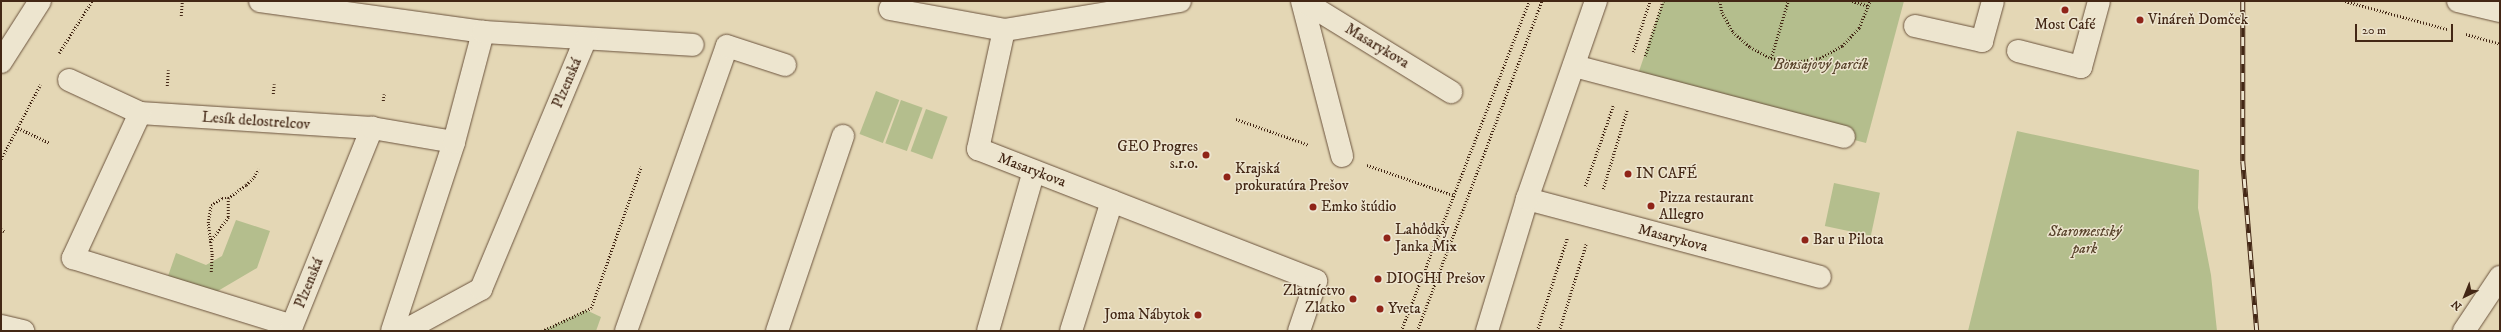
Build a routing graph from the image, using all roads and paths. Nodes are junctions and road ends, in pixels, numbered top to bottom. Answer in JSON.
{"nodes":[{"id":1,"x":40,"y":1,"type":"edge"},
{"id":2,"x":182,"y":1,"type":"edge"},
{"id":3,"x":260,"y":1,"type":"edge"},
{"id":4,"x":1180,"y":1,"type":"edge"},
{"id":5,"x":1302,"y":1,"type":"edge"},
{"id":6,"x":1529,"y":1,"type":"edge"},
{"id":7,"x":1542,"y":1,"type":"edge"},
{"id":8,"x":1596,"y":1,"type":"edge"},
{"id":9,"x":1650,"y":1,"type":"edge"},
{"id":10,"x":1663,"y":1,"type":"edge"},
{"id":11,"x":1720,"y":1,"type":"edge"},
{"id":12,"x":1788,"y":1,"type":"edge"},
{"id":13,"x":1852,"y":1,"type":"edge"},
{"id":14,"x":1870,"y":1,"type":"edge"},
{"id":15,"x":1993,"y":1,"type":"edge"},
{"id":16,"x":2099,"y":1,"type":"edge"},
{"id":17,"x":2346,"y":1,"type":"edge"},
{"id":18,"x":2458,"y":1,"type":"edge"},
{"id":19,"x":1869,"y":6,"type":"junction"},
{"id":20,"x":890,"y":10,"type":"dead end"},
{"id":21,"x":2500,"y":12,"type":"edge"},
{"id":22,"x":181,"y":16,"type":"dead end"},
{"id":23,"x":1915,"y":26,"type":"dead end"},
{"id":24,"x":2448,"y":29,"type":"dead end"},
{"id":25,"x":1004,"y":30,"type":"junction"},
{"id":26,"x":483,"y":32,"type":"junction"},
{"id":27,"x":2463,"y":33,"type":"dead end"},
{"id":28,"x":585,"y":40,"type":"junction"},
{"id":29,"x":2500,"y":44,"type":"edge"},
{"id":30,"x":693,"y":45,"type":"dead end"},
{"id":31,"x":2018,"y":51,"type":"dead end"},
{"id":32,"x":2,"y":57,"type":"edge"},
{"id":33,"x":1770,"y":58,"type":"junction"},
{"id":34,"x":785,"y":65,"type":"dead end"},
{"id":35,"x":1574,"y":66,"type":"junction"},
{"id":36,"x":69,"y":80,"type":"dead end"},
{"id":37,"x":1629,"y":81,"type":"junction"},
{"id":38,"x":1452,"y":92,"type":"dead end"},
{"id":39,"x":140,"y":113,"type":"junction"},
{"id":40,"x":18,"y":128,"type":"dead end"},
{"id":41,"x":372,"y":128,"type":"junction"},
{"id":42,"x":843,"y":136,"type":"dead end"},
{"id":43,"x":1844,"y":137,"type":"dead end"},
{"id":44,"x":454,"y":142,"type":"junction"},
{"id":45,"x":50,"y":143,"type":"dead end"},
{"id":46,"x":1342,"y":156,"type":"dead end"},
{"id":47,"x":641,"y":167,"type":"dead end"},
{"id":48,"x":258,"y":169,"type":"dead end"},
{"id":49,"x":1034,"y":171,"type":"junction"},
{"id":50,"x":228,"y":198,"type":"junction"},
{"id":51,"x":1527,"y":199,"type":"junction"},
{"id":52,"x":1112,"y":201,"type":"junction"},
{"id":53,"x":1584,"y":215,"type":"junction"},
{"id":54,"x":210,"y":242,"type":"junction"},
{"id":55,"x":1820,"y":277,"type":"dead end"},
{"id":56,"x":2500,"y":277,"type":"edge"},
{"id":57,"x":197,"y":297,"type":"junction"},
{"id":58,"x":1,"y":326,"type":"edge"},
{"id":59,"x":23,"y":331,"type":"edge"},
{"id":60,"x":392,"y":331,"type":"edge"},
{"id":61,"x":404,"y":331,"type":"edge"},
{"id":62,"x":542,"y":331,"type":"edge"},
{"id":63,"x":626,"y":331,"type":"edge"},
{"id":64,"x":776,"y":331,"type":"edge"},
{"id":65,"x":988,"y":331,"type":"edge"},
{"id":66,"x":1071,"y":331,"type":"edge"},
{"id":67,"x":1299,"y":331,"type":"edge"},
{"id":68,"x":1401,"y":331,"type":"edge"},
{"id":69,"x":1418,"y":331,"type":"edge"},
{"id":70,"x":1487,"y":331,"type":"edge"},
{"id":71,"x":1537,"y":331,"type":"edge"},
{"id":72,"x":1558,"y":331,"type":"edge"},
{"id":73,"x":2464,"y":331,"type":"edge"}],
"edges":[{"from":1,"to":32,"type":"street"},
{"from":2,"to":22,"type":"path"},
{"from":3,"to":26,"type":"street"},
{"from":4,"to":25,"type":"street"},
{"from":5,"to":38,"type":"street","name":"Masarykova"},
{"from":5,"to":46,"type":"street"},
{"from":6,"to":68,"type":"path"},
{"from":7,"to":69,"type":"path"},
{"from":8,"to":35,"type":"street"},
{"from":9,"to":37,"type":"path"},
{"from":10,"to":37,"type":"path"},
{"from":11,"to":33,"type":"path"},
{"from":12,"to":33,"type":"path"},
{"from":13,"to":19,"type":"path"},
{"from":14,"to":19,"type":"path"},
{"from":15,"to":23,"type":"street"},
{"from":16,"to":31,"type":"street"},
{"from":17,"to":24,"type":"path"},
{"from":18,"to":21,"type":"street"},
{"from":19,"to":33,"type":"path"},
{"from":20,"to":25,"type":"street"},
{"from":25,"to":49,"type":"street","name":"Masarykova"},
{"from":26,"to":28,"type":"street","name":"Plzenská"},
{"from":26,"to":44,"type":"street"},
{"from":27,"to":29,"type":"path"},
{"from":28,"to":30,"type":"street","name":"Plzenská"},
{"from":28,"to":61,"type":"street","name":"Plzenská"},
{"from":34,"to":63,"type":"street"},
{"from":35,"to":37,"type":"street"},
{"from":35,"to":51,"type":"street"},
{"from":36,"to":39,"type":"street","name":"Lesík delostrelcov"},
{"from":37,"to":43,"type":"street"},
{"from":37,"to":53,"type":"path"},
{"from":37,"to":53,"type":"path"},
{"from":39,"to":41,"type":"street","name":"Lesík delostrelcov"},
{"from":39,"to":57,"type":"street","name":"Plzenská"},
{"from":40,"to":45,"type":"path"},
{"from":41,"to":44,"type":"street"},
{"from":41,"to":57,"type":"street","name":"Plzenská"},
{"from":42,"to":64,"type":"street"},
{"from":44,"to":60,"type":"street"},
{"from":47,"to":62,"type":"path"},
{"from":48,"to":50,"type":"path"},
{"from":49,"to":52,"type":"street","name":"Masarykova"},
{"from":49,"to":65,"type":"street"},
{"from":50,"to":54,"type":"path"},
{"from":50,"to":54,"type":"path"},
{"from":51,"to":53,"type":"street","name":"Masarykova"},
{"from":51,"to":70,"type":"street"},
{"from":52,"to":66,"type":"street"},
{"from":52,"to":67,"type":"street","name":"Masarykova"},
{"from":53,"to":55,"type":"street","name":"Masarykova"},
{"from":53,"to":71,"type":"path"},
{"from":53,"to":72,"type":"path"},
{"from":54,"to":57,"type":"path"},
{"from":56,"to":73,"type":"street"},
{"from":58,"to":59,"type":"street"}]}
